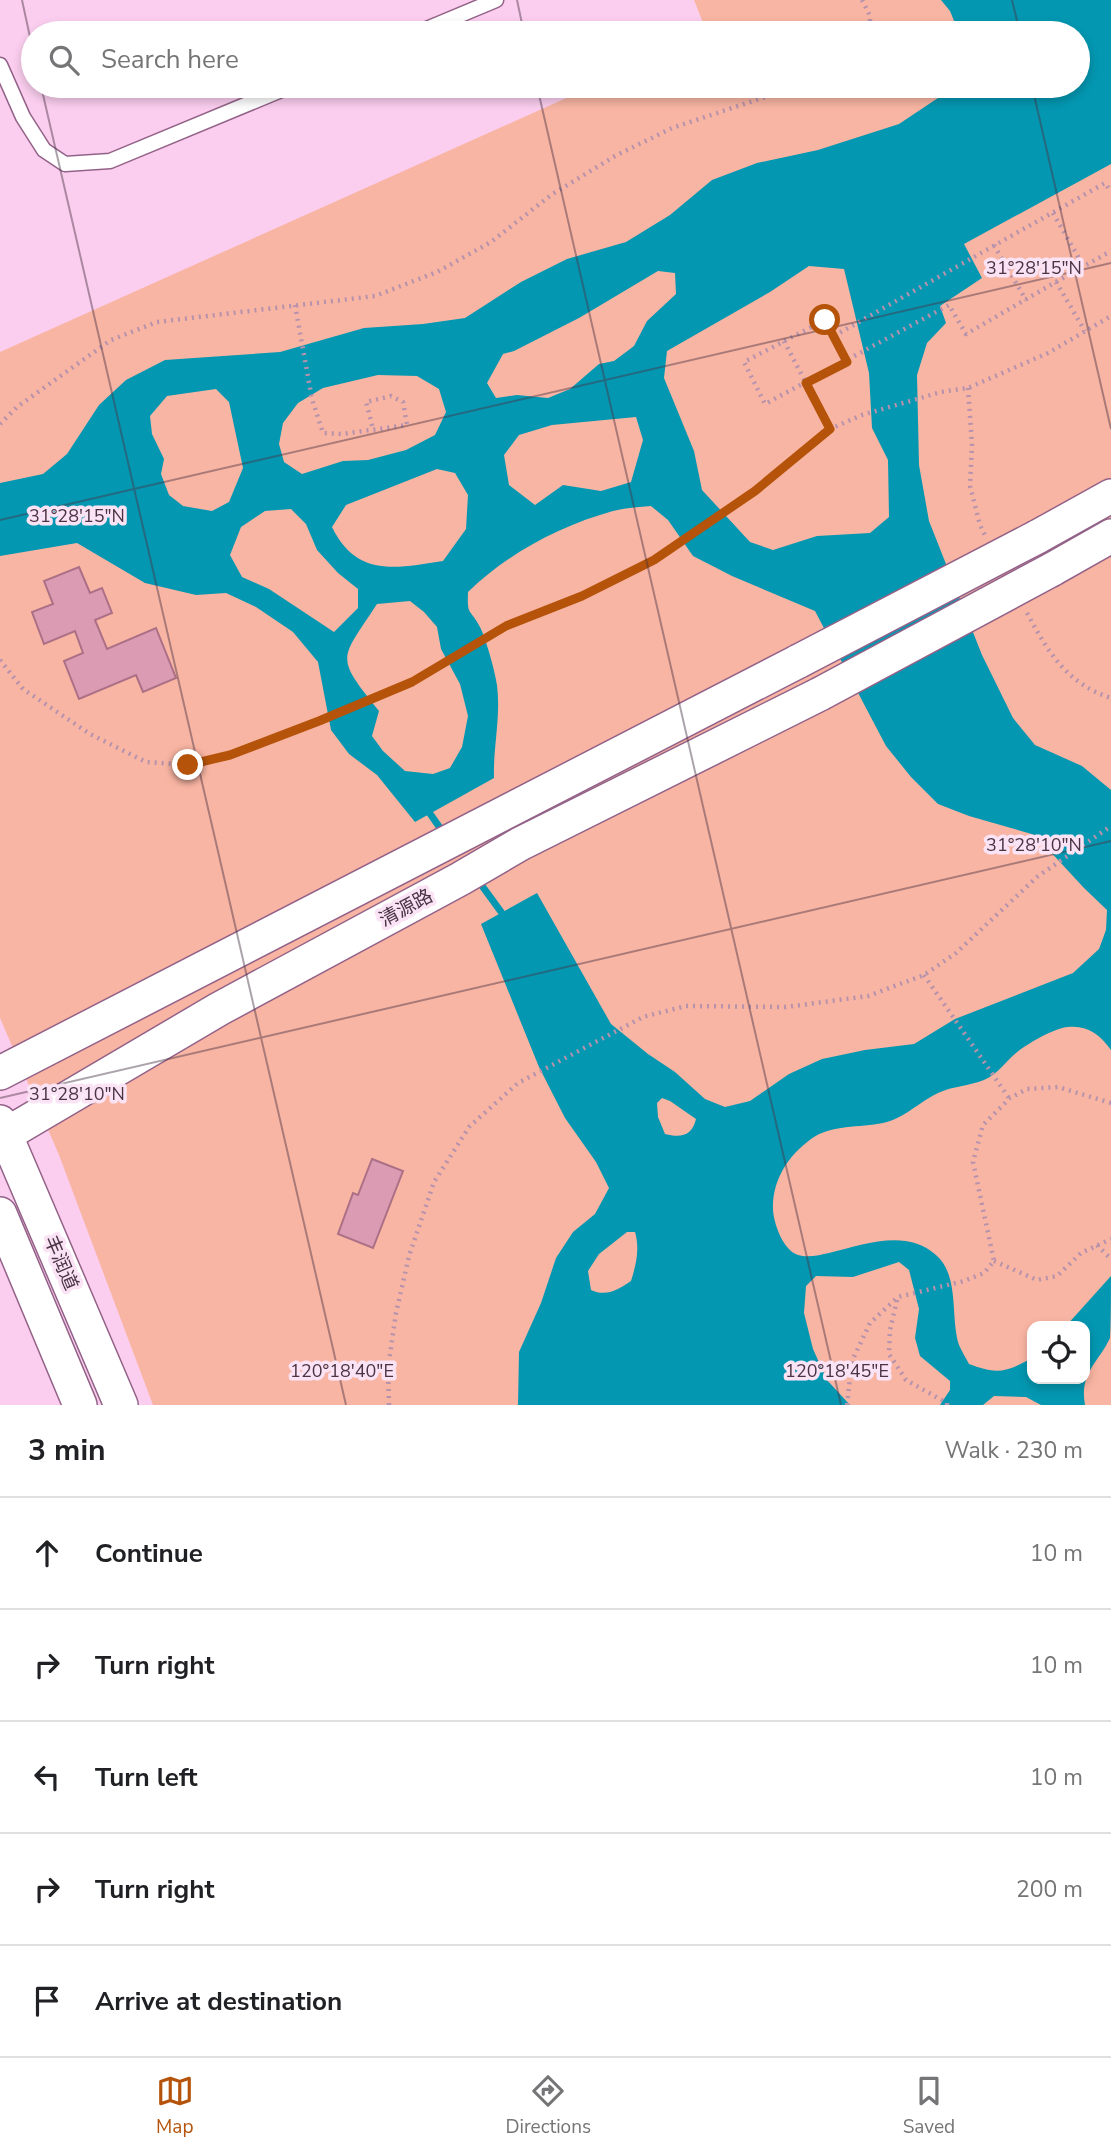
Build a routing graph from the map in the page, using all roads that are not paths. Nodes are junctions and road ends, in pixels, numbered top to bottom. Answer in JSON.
{"nodes":[{"id":1,"x":496,"y":0,"type":"edge"},
{"id":2,"x":445,"y":21,"type":"edge"},
{"id":3,"x":0,"y":65,"type":"edge"},
{"id":4,"x":262,"y":98,"type":"edge"},
{"id":5,"x":1111,"y":496,"type":"edge"},
{"id":6,"x":1111,"y":536,"type":"edge"},
{"id":7,"x":0,"y":1073,"type":"edge"},
{"id":8,"x":2,"y":1131,"type":"edge"},
{"id":9,"x":0,"y":1214,"type":"edge"},
{"id":10,"x":80,"y":1405,"type":"edge"},
{"id":11,"x":121,"y":1405,"type":"edge"}],
"edges":[{"from":1,"to":2,"type":"lane"},
{"from":3,"to":4,"type":"lane"},
{"from":5,"to":7,"type":"street","name":"清源路","bridge":true},
{"from":6,"to":8,"type":"street","name":"清源路","bridge":true},
{"from":8,"to":11,"type":"street","name":"丰润道"},
{"from":9,"to":10,"type":"street","name":"丰润道"}]}
